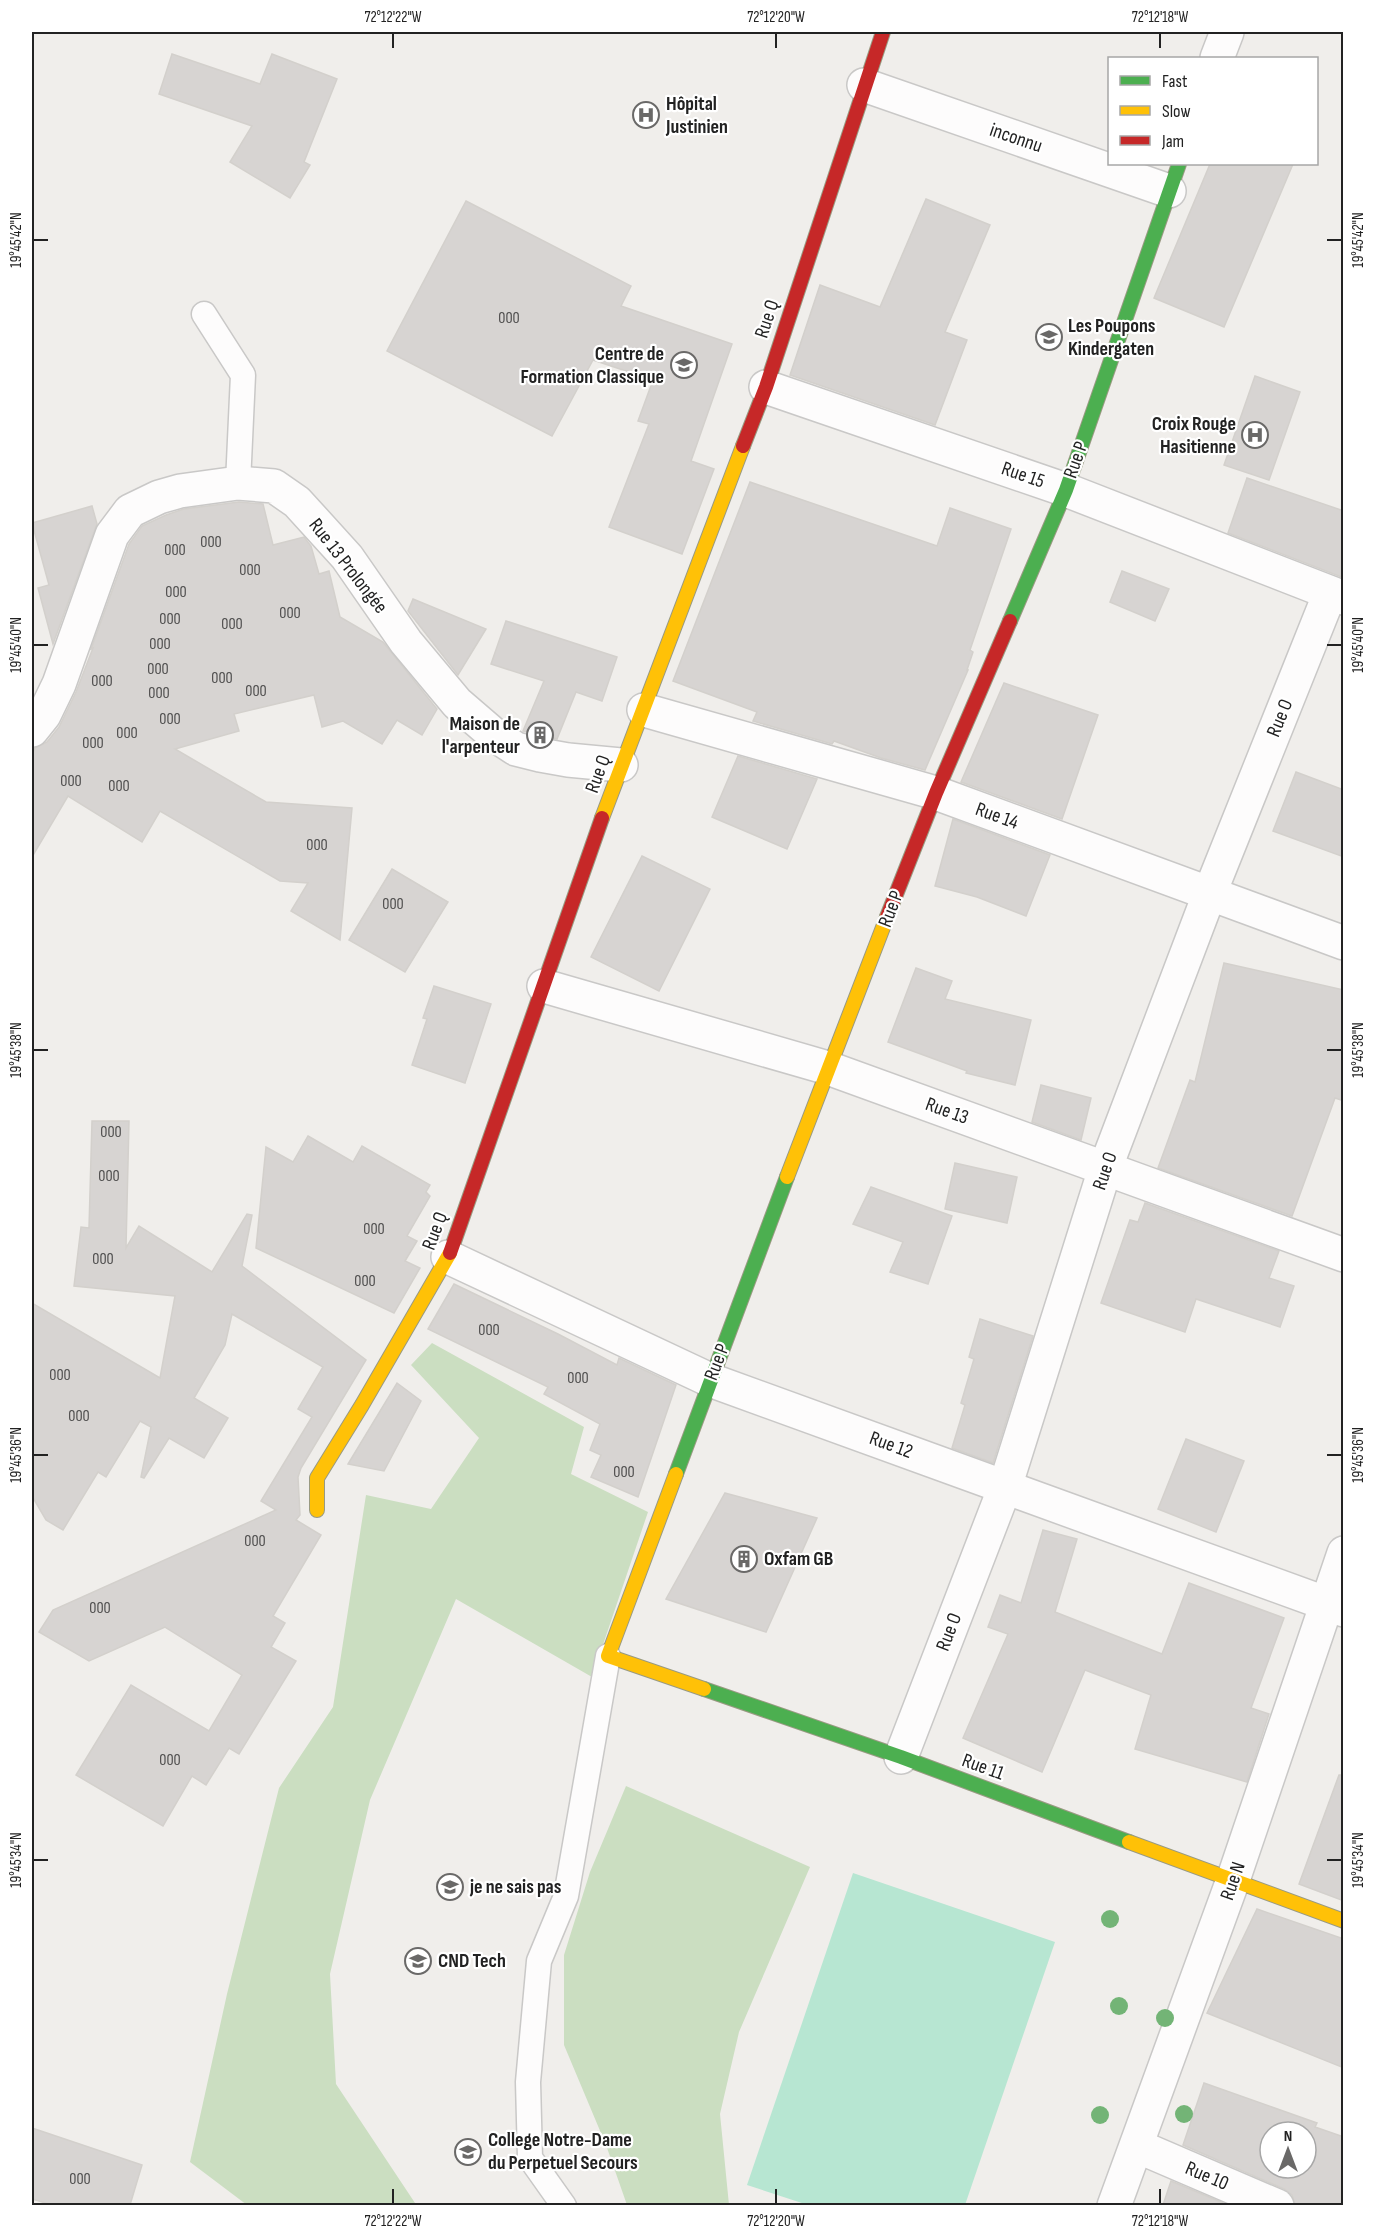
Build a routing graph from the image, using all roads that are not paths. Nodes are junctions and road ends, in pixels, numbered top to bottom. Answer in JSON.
{"nodes":[{"id":1,"x":883,"y":32,"type":"edge"},
{"id":2,"x":1227,"y":32,"type":"edge"},
{"id":3,"x":1217,"y":57,"type":"edge"},
{"id":4,"x":864,"y":85,"type":"junction"},
{"id":5,"x":1108,"y":157,"type":"edge"},
{"id":6,"x":1134,"y":165,"type":"edge"},
{"id":7,"x":1174,"y":177,"type":"edge"},
{"id":8,"x":204,"y":315,"type":"dead end"},
{"id":9,"x":766,"y":387,"type":"junction"},
{"id":10,"x":238,"y":483,"type":"junction"},
{"id":11,"x":1066,"y":490,"type":"junction"},
{"id":12,"x":1337,"y":596,"type":"edge"},
{"id":13,"x":644,"y":710,"type":"junction"},
{"id":14,"x":32,"y":730,"type":"edge"},
{"id":15,"x":621,"y":765,"type":"junction"},
{"id":16,"x":936,"y":793,"type":"junction"},
{"id":17,"x":1209,"y":895,"type":"junction"},
{"id":18,"x":1344,"y":943,"type":"edge"},
{"id":19,"x":543,"y":986,"type":"junction"},
{"id":20,"x":828,"y":1068,"type":"junction"},
{"id":21,"x":1105,"y":1168,"type":"junction"},
{"id":22,"x":1344,"y":1255,"type":"edge"},
{"id":23,"x":448,"y":1257,"type":"junction"},
{"id":24,"x":710,"y":1380,"type":"junction"},
{"id":25,"x":1005,"y":1487,"type":"junction"},
{"id":26,"x":316,"y":1510,"type":"dead end"},
{"id":27,"x":1344,"y":1553,"type":"edge"},
{"id":28,"x":1334,"y":1607,"type":"edge"},
{"id":29,"x":608,"y":1656,"type":"junction"},
{"id":30,"x":901,"y":1757,"type":"junction"},
{"id":31,"x":1233,"y":1881,"type":"junction"},
{"id":32,"x":1344,"y":1921,"type":"edge"},
{"id":33,"x":1137,"y":2146,"type":"junction"},
{"id":34,"x":564,"y":2205,"type":"edge"},
{"id":35,"x":1114,"y":2205,"type":"edge"},
{"id":36,"x":1277,"y":2205,"type":"edge"}],
"edges":[{"from":1,"to":4,"type":"street","name":"Rue Q"},
{"from":2,"to":3,"type":"street"},
{"from":4,"to":5,"type":"street","name":"inconnu"},
{"from":4,"to":9,"type":"street","name":"Rue Q"},
{"from":6,"to":7,"type":"street","name":"inconnu"},
{"from":7,"to":11,"type":"street","name":"Rue P"},
{"from":8,"to":10,"type":"lane"},
{"from":9,"to":11,"type":"street","name":"Rue 15"},
{"from":9,"to":13,"type":"street","name":"Rue Q"},
{"from":10,"to":14,"type":"street","name":"Rue 13 Prolongée"},
{"from":10,"to":15,"type":"street","name":"Rue 13 Prolongée"},
{"from":11,"to":12,"type":"street","name":"Rue 15"},
{"from":11,"to":16,"type":"street","name":"Rue P"},
{"from":12,"to":17,"type":"street","name":"Rue O"},
{"from":13,"to":15,"type":"street","name":"Rue Q"},
{"from":13,"to":16,"type":"street","name":"Rue 14"},
{"from":15,"to":19,"type":"street","name":"Rue Q"},
{"from":16,"to":17,"type":"street","name":"Rue 14"},
{"from":16,"to":20,"type":"street","name":"Rue P"},
{"from":17,"to":18,"type":"street","name":"Rue 14"},
{"from":17,"to":21,"type":"street","name":"Rue O"},
{"from":19,"to":20,"type":"street","name":"Rue 13"},
{"from":19,"to":23,"type":"street","name":"Rue Q"},
{"from":20,"to":21,"type":"street","name":"Rue 13"},
{"from":20,"to":24,"type":"street","name":"Rue P"},
{"from":21,"to":22,"type":"street","name":"Rue 13"},
{"from":21,"to":25,"type":"street","name":"Rue O"},
{"from":23,"to":24,"type":"street","name":"Rue 12"},
{"from":23,"to":26,"type":"street","name":"Rue Q"},
{"from":24,"to":25,"type":"street","name":"Rue 12"},
{"from":24,"to":29,"type":"street","name":"Rue P"},
{"from":25,"to":28,"type":"street","name":"Rue 12"},
{"from":25,"to":30,"type":"street","name":"Rue O"},
{"from":27,"to":28,"type":"street","name":"Rue N"},
{"from":28,"to":31,"type":"street","name":"Rue N"},
{"from":29,"to":30,"type":"street","name":"Rue 11"},
{"from":29,"to":34,"type":"lane"},
{"from":30,"to":31,"type":"street","name":"Rue 11"},
{"from":31,"to":32,"type":"street","name":"Rue 11"},
{"from":31,"to":33,"type":"street","name":"Rue N"},
{"from":33,"to":35,"type":"street","name":"Rue N"},
{"from":33,"to":36,"type":"street","name":"Rue 10"}]}
